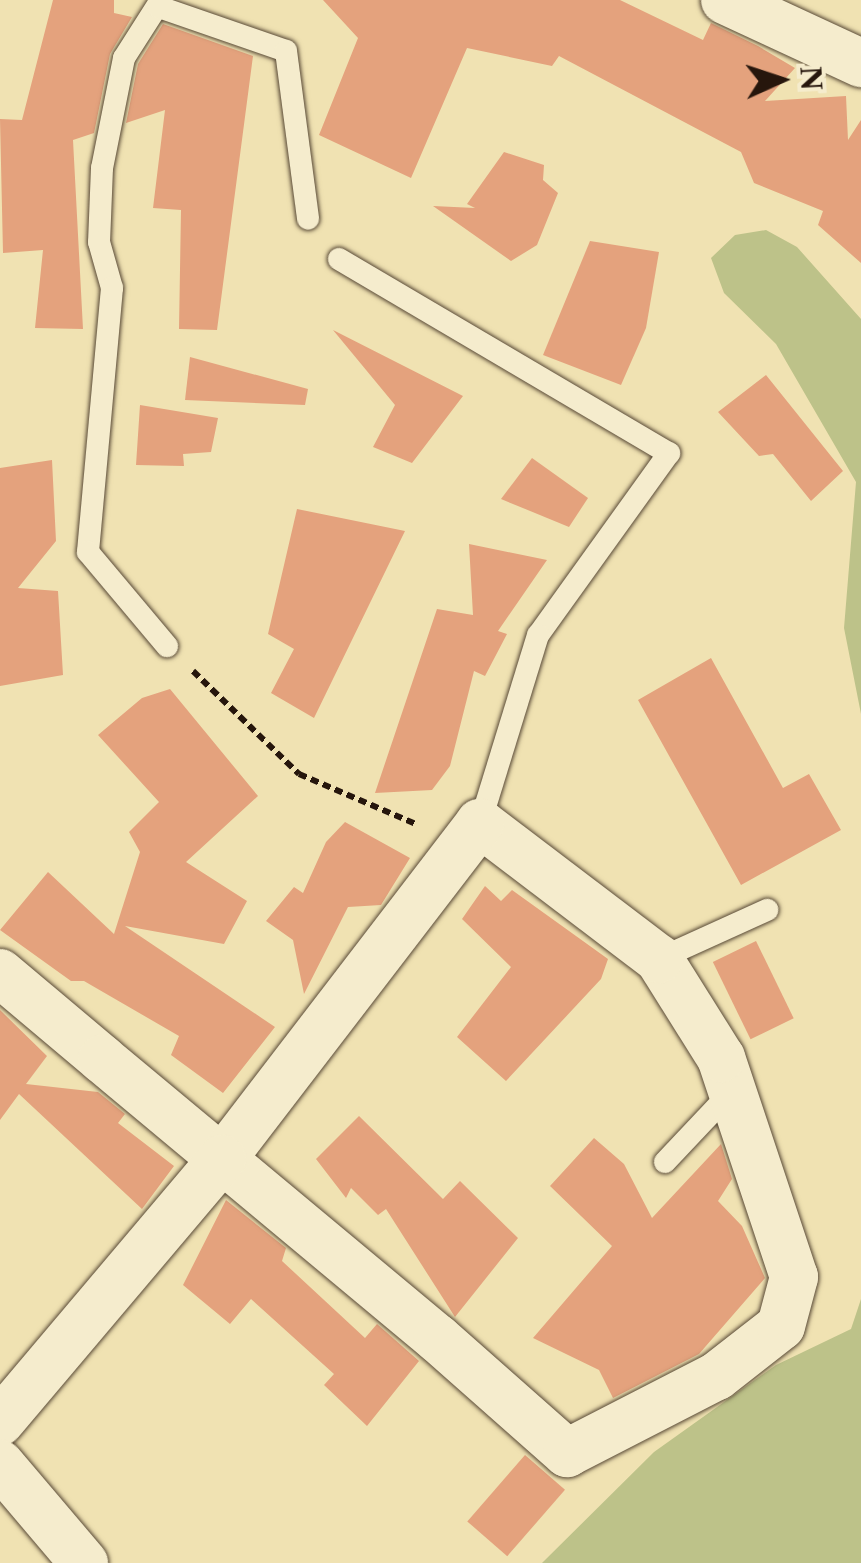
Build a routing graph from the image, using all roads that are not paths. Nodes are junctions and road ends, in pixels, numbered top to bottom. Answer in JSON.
{"nodes":[{"id":1,"x":726,"y":0,"type":"edge"},
{"id":2,"x":160,"y":4,"type":"edge"},
{"id":3,"x":861,"y":64,"type":"edge"},
{"id":4,"x":308,"y":219,"type":"dead end"},
{"id":5,"x":340,"y":259,"type":"dead end"},
{"id":6,"x":167,"y":646,"type":"road end"},
{"id":7,"x":472,"y":834,"type":"junction"},
{"id":8,"x":766,"y":910,"type":"dead end"},
{"id":9,"x":659,"y":959,"type":"junction"},
{"id":10,"x":0,"y":973,"type":"edge"},
{"id":11,"x":732,"y":1091,"type":"junction"},
{"id":12,"x":222,"y":1158,"type":"junction"},
{"id":13,"x":665,"y":1162,"type":"dead end"},
{"id":14,"x":0,"y":1422,"type":"edge"},
{"id":15,"x":0,"y":1464,"type":"edge"},
{"id":16,"x":84,"y":1563,"type":"edge"}],
"edges":[{"from":1,"to":3,"type":"street"},
{"from":2,"to":4,"type":"lane"},
{"from":2,"to":6,"type":"lane"},
{"from":5,"to":7,"type":"lane"},
{"from":7,"to":9,"type":"street"},
{"from":7,"to":12,"type":"street"},
{"from":8,"to":9,"type":"lane"},
{"from":9,"to":11,"type":"street"},
{"from":10,"to":12,"type":"street"},
{"from":11,"to":12,"type":"street"},
{"from":11,"to":13,"type":"lane"},
{"from":12,"to":14,"type":"street"},
{"from":15,"to":16,"type":"street"}]}
